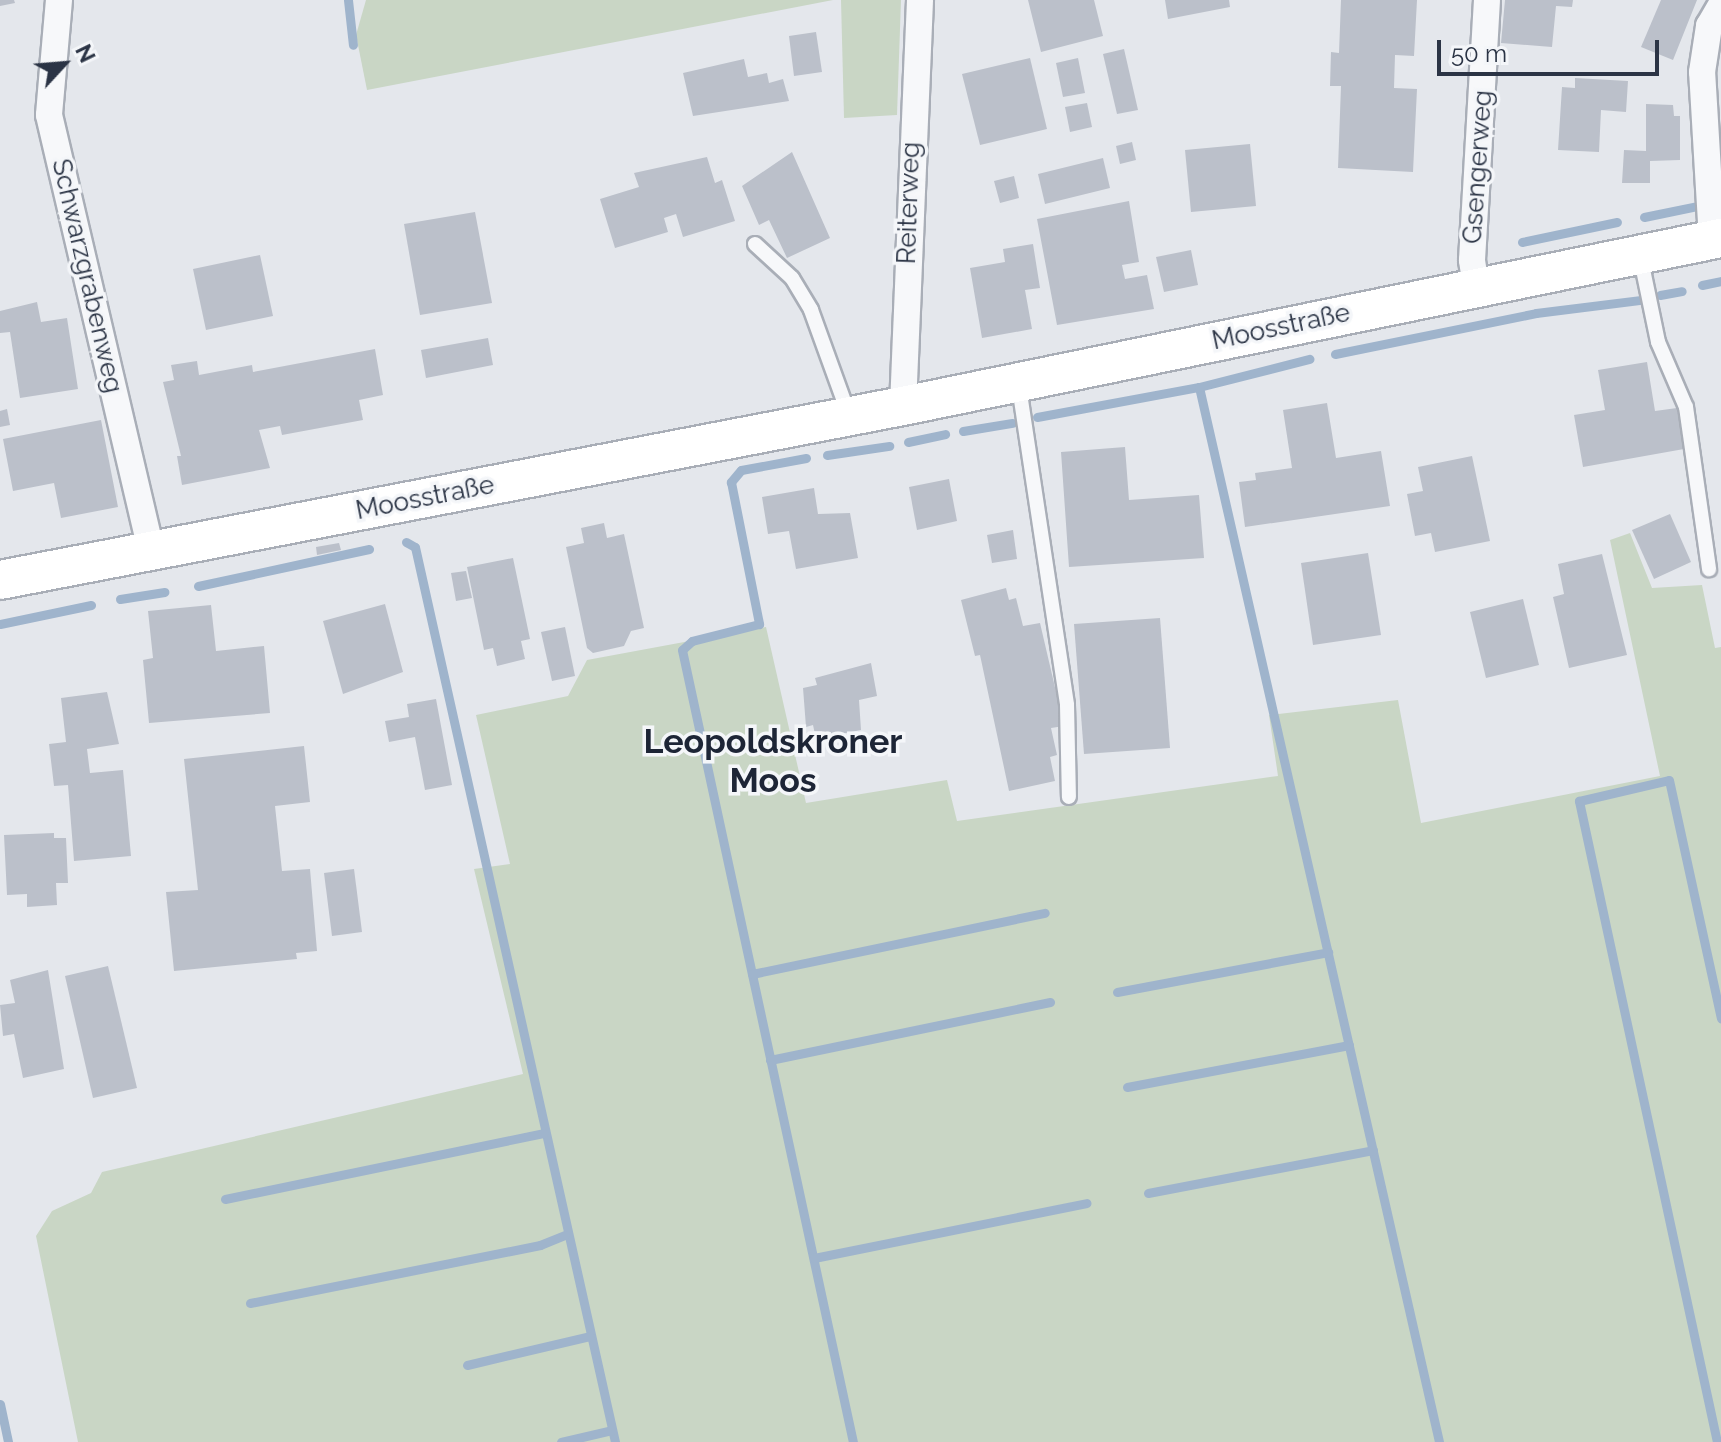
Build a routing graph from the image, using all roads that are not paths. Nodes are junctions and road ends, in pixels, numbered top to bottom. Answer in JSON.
{"nodes":[{"id":1,"x":59,"y":0,"type":"edge"},
{"id":2,"x":920,"y":0,"type":"edge"},
{"id":3,"x":1487,"y":0,"type":"edge"},
{"id":4,"x":1721,"y":5,"type":"edge"},
{"id":5,"x":1717,"y":239,"type":"edge"},
{"id":6,"x":755,"y":244,"type":"dead end"},
{"id":7,"x":1640,"y":254,"type":"junction"},
{"id":8,"x":1476,"y":286,"type":"junction"},
{"id":9,"x":1013,"y":383,"type":"junction"},
{"id":10,"x":903,"y":406,"type":"junction"},
{"id":11,"x":849,"y":416,"type":"junction"},
{"id":12,"x":151,"y":550,"type":"junction"},
{"id":13,"x":1709,"y":569,"type":"dead end"},
{"id":14,"x":0,"y":580,"type":"edge"},
{"id":15,"x":1069,"y":797,"type":"dead end"}],
"edges":[{"from":1,"to":12,"type":"street","name":"Schwarzgrabenweg"},
{"from":2,"to":10,"type":"street","name":"Reiterweg"},
{"from":3,"to":8,"type":"street","name":"Gsengerweg"},
{"from":4,"to":5,"type":"street","name":"Moosstraße"},
{"from":5,"to":7,"type":"street","name":"Moosstraße"},
{"from":6,"to":11,"type":"lane"},
{"from":7,"to":8,"type":"street","name":"Moosstraße"},
{"from":7,"to":13,"type":"lane"},
{"from":8,"to":9,"type":"street","name":"Moosstraße"},
{"from":9,"to":10,"type":"street","name":"Moosstraße"},
{"from":9,"to":15,"type":"lane"},
{"from":10,"to":11,"type":"street","name":"Moosstraße"},
{"from":11,"to":12,"type":"street","name":"Moosstraße"},
{"from":12,"to":14,"type":"street","name":"Moosstraße"}]}
